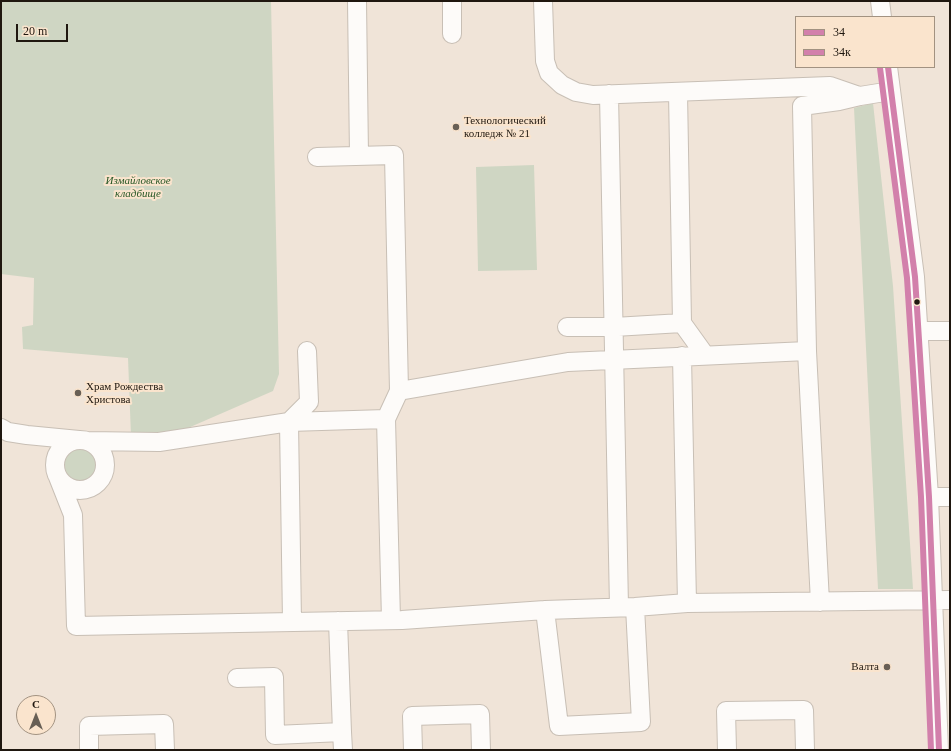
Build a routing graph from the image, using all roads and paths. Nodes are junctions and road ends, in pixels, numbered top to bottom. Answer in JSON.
{"nodes":[{"id":1,"x":357,"y":1,"type":"edge"},
{"id":2,"x":452,"y":1,"type":"edge"},
{"id":3,"x":543,"y":1,"type":"edge"},
{"id":4,"x":880,"y":1,"type":"edge"},
{"id":5,"x":882,"y":16,"type":"edge"},
{"id":6,"x":452,"y":34,"type":"dead end"},
{"id":7,"x":888,"y":68,"type":"edge"},
{"id":8,"x":891,"y":91,"type":"junction"},
{"id":9,"x":678,"y":92,"type":"junction"},
{"id":10,"x":609,"y":94,"type":"junction"},
{"id":11,"x":860,"y":96,"type":"junction"},
{"id":12,"x":359,"y":156,"type":"junction"},
{"id":13,"x":317,"y":157,"type":"dead end"},
{"id":14,"x":682,"y":323,"type":"junction"},
{"id":15,"x":614,"y":326,"type":"junction"},
{"id":16,"x":567,"y":327,"type":"dead end"},
{"id":17,"x":918,"y":331,"type":"junction"},
{"id":18,"x":950,"y":332,"type":"edge"},
{"id":19,"x":307,"y":351,"type":"dead end"},
{"id":20,"x":807,"y":351,"type":"junction"},
{"id":21,"x":705,"y":355,"type":"junction"},
{"id":22,"x":682,"y":356,"type":"junction"},
{"id":23,"x":614,"y":360,"type":"junction"},
{"id":24,"x":399,"y":391,"type":"junction"},
{"id":25,"x":386,"y":419,"type":"junction"},
{"id":26,"x":289,"y":422,"type":"junction"},
{"id":27,"x":1,"y":428,"type":"edge"},
{"id":28,"x":31,"y":431,"type":"junction"},
{"id":29,"x":83,"y":440,"type":"junction"},
{"id":30,"x":115,"y":442,"type":"junction"},
{"id":31,"x":105,"y":467,"type":"junction"},
{"id":32,"x":56,"y":471,"type":"junction"},
{"id":33,"x":94,"y":486,"type":"junction"},
{"id":34,"x":929,"y":497,"type":"junction"},
{"id":35,"x":950,"y":497,"type":"edge"},
{"id":36,"x":74,"y":515,"type":"junction"},
{"id":37,"x":942,"y":600,"type":"edge"},
{"id":38,"x":820,"y":602,"type":"junction"},
{"id":39,"x":687,"y":603,"type":"junction"},
{"id":40,"x":627,"y":607,"type":"junction"},
{"id":41,"x":545,"y":610,"type":"junction"},
{"id":42,"x":391,"y":620,"type":"junction"},
{"id":43,"x":338,"y":621,"type":"junction"},
{"id":44,"x":292,"y":622,"type":"junction"},
{"id":45,"x":237,"y":678,"type":"dead end"},
{"id":46,"x":944,"y":698,"type":"edge"},
{"id":47,"x":342,"y":732,"type":"junction"},
{"id":48,"x":89,"y":750,"type":"edge"},
{"id":49,"x":165,"y":750,"type":"edge"},
{"id":50,"x":343,"y":750,"type":"edge"},
{"id":51,"x":413,"y":750,"type":"edge"},
{"id":52,"x":481,"y":750,"type":"edge"},
{"id":53,"x":727,"y":750,"type":"edge"},
{"id":54,"x":805,"y":750,"type":"edge"},
{"id":55,"x":939,"y":750,"type":"edge"}],
"edges":[{"from":1,"to":12,"type":"street"},
{"from":2,"to":6,"type":"street"},
{"from":3,"to":10,"type":"street"},
{"from":4,"to":5,"type":"street"},
{"from":7,"to":8,"type":"street"},
{"from":8,"to":11,"type":"street"},
{"from":8,"to":17,"type":"street"},
{"from":9,"to":10,"type":"street"},
{"from":9,"to":11,"type":"street"},
{"from":9,"to":14,"type":"street"},
{"from":10,"to":15,"type":"street"},
{"from":11,"to":20,"type":"street"},
{"from":12,"to":13,"type":"street"},
{"from":12,"to":24,"type":"street"},
{"from":14,"to":15,"type":"street"},
{"from":14,"to":21,"type":"street"},
{"from":15,"to":16,"type":"street"},
{"from":15,"to":23,"type":"street"},
{"from":17,"to":18,"type":"street"},
{"from":17,"to":34,"type":"street"},
{"from":19,"to":26,"type":"street"},
{"from":20,"to":21,"type":"street"},
{"from":20,"to":38,"type":"street"},
{"from":21,"to":22,"type":"street"},
{"from":22,"to":23,"type":"street"},
{"from":22,"to":39,"type":"street"},
{"from":23,"to":24,"type":"street"},
{"from":23,"to":40,"type":"street"},
{"from":24,"to":25,"type":"street"},
{"from":25,"to":26,"type":"street"},
{"from":25,"to":42,"type":"street"},
{"from":26,"to":30,"type":"street"},
{"from":26,"to":44,"type":"street"},
{"from":27,"to":28,"type":"street"},
{"from":28,"to":29,"type":"street"},
{"from":28,"to":32,"type":"street"},
{"from":29,"to":30,"type":"street"},
{"from":29,"to":31,"type":"street"},
{"from":29,"to":32,"type":"street"},
{"from":30,"to":31,"type":"street"},
{"from":31,"to":33,"type":"street"},
{"from":32,"to":33,"type":"street"},
{"from":32,"to":36,"type":"street"},
{"from":33,"to":36,"type":"street"},
{"from":34,"to":35,"type":"street"},
{"from":34,"to":37,"type":"street"},
{"from":36,"to":44,"type":"street"},
{"from":37,"to":38,"type":"street"},
{"from":37,"to":46,"type":"street"},
{"from":38,"to":39,"type":"street"},
{"from":39,"to":40,"type":"street"},
{"from":40,"to":41,"type":"street"},
{"from":40,"to":41,"type":"street"},
{"from":41,"to":42,"type":"street"},
{"from":42,"to":43,"type":"street"},
{"from":43,"to":44,"type":"street"},
{"from":43,"to":47,"type":"street"},
{"from":45,"to":47,"type":"street"},
{"from":46,"to":55,"type":"street"},
{"from":47,"to":50,"type":"street"},
{"from":48,"to":49,"type":"street"},
{"from":51,"to":52,"type":"street"},
{"from":53,"to":54,"type":"street"}]}
